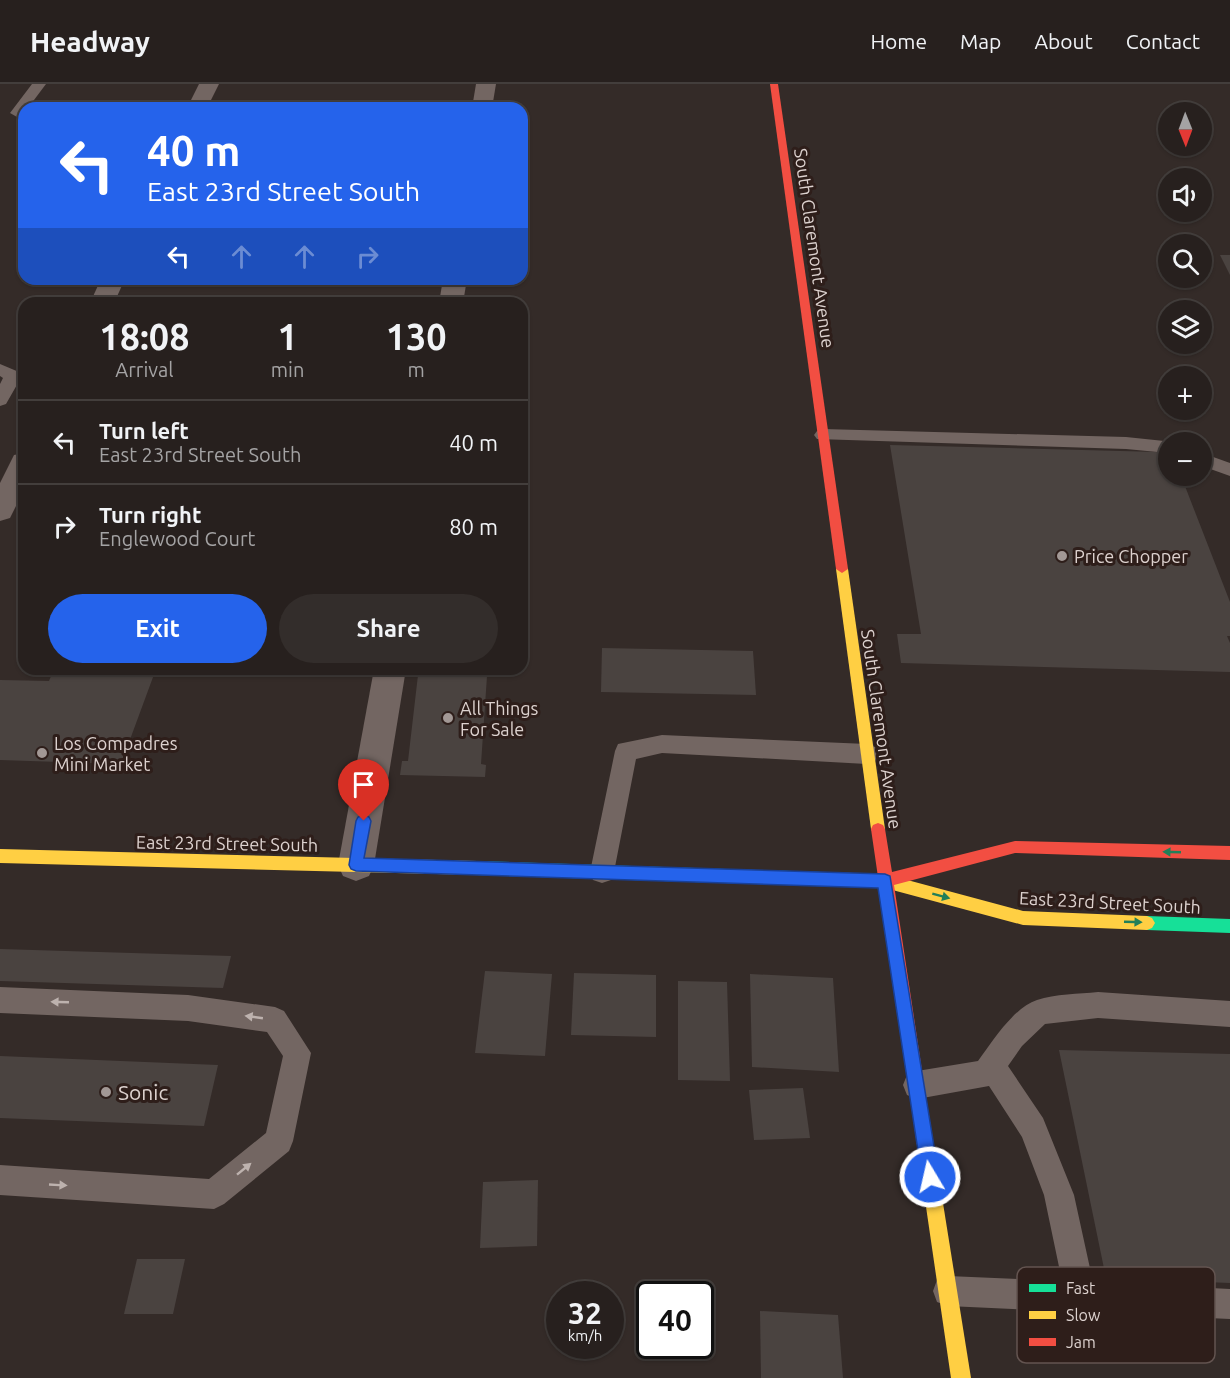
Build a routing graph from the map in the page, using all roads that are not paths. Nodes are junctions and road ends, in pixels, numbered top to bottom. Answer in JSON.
{"nodes":[{"id":1,"x":39,"y":84,"type":"edge"},
{"id":2,"x":209,"y":84,"type":"edge"},
{"id":3,"x":486,"y":84,"type":"edge"},
{"id":4,"x":774,"y":84,"type":"edge"},
{"id":5,"x":25,"y":102,"type":"edge"},
{"id":6,"x":200,"y":102,"type":"edge"},
{"id":7,"x":483,"y":102,"type":"edge"},
{"id":8,"x":0,"y":369,"type":"edge"},
{"id":9,"x":0,"y":400,"type":"edge"},
{"id":10,"x":823,"y":435,"type":"junction"},
{"id":11,"x":1158,"y":446,"type":"edge"},
{"id":12,"x":1212,"y":463,"type":"edge"},
{"id":13,"x":1230,"y":470,"type":"edge"},
{"id":14,"x":18,"y":474,"type":"edge"},
{"id":15,"x":0,"y":511,"type":"edge"},
{"id":16,"x":389,"y":675,"type":"edge"},
{"id":17,"x":867,"y":754,"type":"junction"},
{"id":18,"x":1230,"y":853,"type":"edge"},
{"id":19,"x":0,"y":856,"type":"edge"},
{"id":20,"x":356,"y":865,"type":"junction"},
{"id":21,"x":603,"y":872,"type":"junction"},
{"id":22,"x":885,"y":881,"type":"junction"},
{"id":23,"x":1230,"y":926,"type":"edge"},
{"id":24,"x":0,"y":1000,"type":"edge"},
{"id":25,"x":1230,"y":1014,"type":"edge"},
{"id":26,"x":992,"y":1066,"type":"junction"},
{"id":27,"x":917,"y":1086,"type":"junction"},
{"id":28,"x":0,"y":1180,"type":"edge"},
{"id":29,"x":1075,"y":1267,"type":"edge"},
{"id":30,"x":948,"y":1291,"type":"junction"},
{"id":31,"x":1017,"y":1294,"type":"edge"},
{"id":32,"x":1215,"y":1303,"type":"edge"},
{"id":33,"x":1230,"y":1304,"type":"edge"},
{"id":34,"x":961,"y":1378,"type":"edge"}],
"edges":[{"from":1,"to":5,"type":"lane"},
{"from":2,"to":6,"type":"street"},
{"from":3,"to":7,"type":"street"},
{"from":4,"to":10,"type":"street","name":"South Claremont Avenue"},
{"from":8,"to":9,"type":"lane"},
{"from":10,"to":11,"type":"lane"},
{"from":10,"to":17,"type":"street","name":"South Claremont Avenue"},
{"from":12,"to":13,"type":"lane"},
{"from":14,"to":15,"type":"street"},
{"from":16,"to":20,"type":"street"},
{"from":17,"to":21,"type":"lane"},
{"from":17,"to":22,"type":"street","name":"South Claremont Avenue"},
{"from":18,"to":22,"type":"street","name":"East 23rd Street South","one_way":true},
{"from":19,"to":20,"type":"street","name":"East 23rd Street South"},
{"from":20,"to":21,"type":"street","name":"East 23rd Street South"},
{"from":21,"to":22,"type":"street","name":"East 23rd Street South"},
{"from":22,"to":23,"type":"street","name":"East 23rd Street South","one_way":true},
{"from":22,"to":27,"type":"street","name":"South Claremont Avenue"},
{"from":28,"to":24,"type":"lane","one_way":true},
{"from":25,"to":26,"type":"lane"},
{"from":26,"to":27,"type":"lane"},
{"from":26,"to":29,"type":"lane"},
{"from":27,"to":30,"type":"street","name":"South Claremont Avenue"},
{"from":30,"to":31,"type":"lane"},
{"from":30,"to":34,"type":"street","name":"South Claremont Avenue"},
{"from":32,"to":33,"type":"lane"}]}
